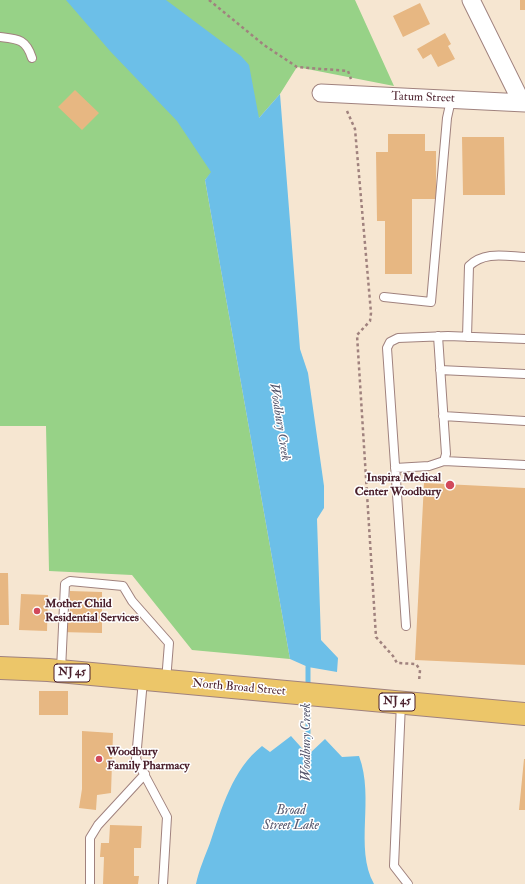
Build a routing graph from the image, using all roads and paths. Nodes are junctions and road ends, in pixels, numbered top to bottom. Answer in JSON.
{"nodes":[{"id":1,"x":209,"y":0,"type":"edge"},
{"id":2,"x":471,"y":0,"type":"edge"},
{"id":3,"x":0,"y":38,"type":"edge"},
{"id":4,"x":32,"y":58,"type":"dead end"},
{"id":5,"x":352,"y":84,"type":"dead end"},
{"id":6,"x":321,"y":93,"type":"dead end"},
{"id":7,"x":451,"y":100,"type":"junction"},
{"id":8,"x":524,"y":103,"type":"edge"},
{"id":9,"x":346,"y":108,"type":"dead end"},
{"id":10,"x":525,"y":257,"type":"edge"},
{"id":11,"x":384,"y":297,"type":"dead end"},
{"id":12,"x":438,"y":336,"type":"junction"},
{"id":13,"x":467,"y":337,"type":"junction"},
{"id":14,"x":525,"y":339,"type":"edge"},
{"id":15,"x":440,"y":370,"type":"junction"},
{"id":16,"x":525,"y":374,"type":"edge"},
{"id":17,"x":443,"y":416,"type":"junction"},
{"id":18,"x":525,"y":420,"type":"edge"},
{"id":19,"x":444,"y":461,"type":"junction"},
{"id":20,"x":525,"y":465,"type":"edge"},
{"id":21,"x":395,"y":468,"type":"junction"},
{"id":22,"x":406,"y":626,"type":"dead end"},
{"id":23,"x":0,"y":668,"type":"edge"},
{"id":24,"x":61,"y":672,"type":"junction"},
{"id":25,"x":143,"y":679,"type":"junction"},
{"id":26,"x":166,"y":681,"type":"junction"},
{"id":27,"x":419,"y":682,"type":"dead end"},
{"id":28,"x":401,"y":702,"type":"junction"},
{"id":29,"x":525,"y":714,"type":"edge"},
{"id":30,"x":145,"y":774,"type":"junction"},
{"id":31,"x":90,"y":884,"type":"edge"},
{"id":32,"x":163,"y":884,"type":"edge"},
{"id":33,"x":408,"y":884,"type":"edge"}],
"edges":[{"from":1,"to":5,"type":"path"},
{"from":2,"to":8,"type":"street"},
{"from":3,"to":4,"type":"lane"},
{"from":6,"to":7,"type":"street","name":"Tatum Street"},
{"from":7,"to":8,"type":"street","name":"Tatum Street"},
{"from":7,"to":11,"type":"lane"},
{"from":9,"to":27,"type":"path"},
{"from":10,"to":13,"type":"lane"},
{"from":12,"to":13,"type":"lane"},
{"from":12,"to":15,"type":"lane"},
{"from":12,"to":21,"type":"lane"},
{"from":13,"to":14,"type":"lane"},
{"from":15,"to":16,"type":"lane"},
{"from":15,"to":17,"type":"lane"},
{"from":17,"to":18,"type":"lane"},
{"from":17,"to":19,"type":"lane"},
{"from":19,"to":20,"type":"lane"},
{"from":19,"to":21,"type":"lane"},
{"from":21,"to":22,"type":"lane"},
{"from":23,"to":24,"type":"main road","name":"North Broad Street","number":"NJ 45"},
{"from":24,"to":25,"type":"main road","name":"North Broad Street","number":"NJ 45"},
{"from":24,"to":26,"type":"lane"},
{"from":25,"to":26,"type":"main road","name":"North Broad Street","number":"NJ 45"},
{"from":25,"to":30,"type":"lane"},
{"from":26,"to":28,"type":"main road","name":"North Broad Street","number":"NJ 45"},
{"from":28,"to":29,"type":"main road","name":"North Broad Street","number":"NJ 45"},
{"from":28,"to":33,"type":"lane"},
{"from":30,"to":31,"type":"lane"},
{"from":30,"to":32,"type":"lane"}]}
